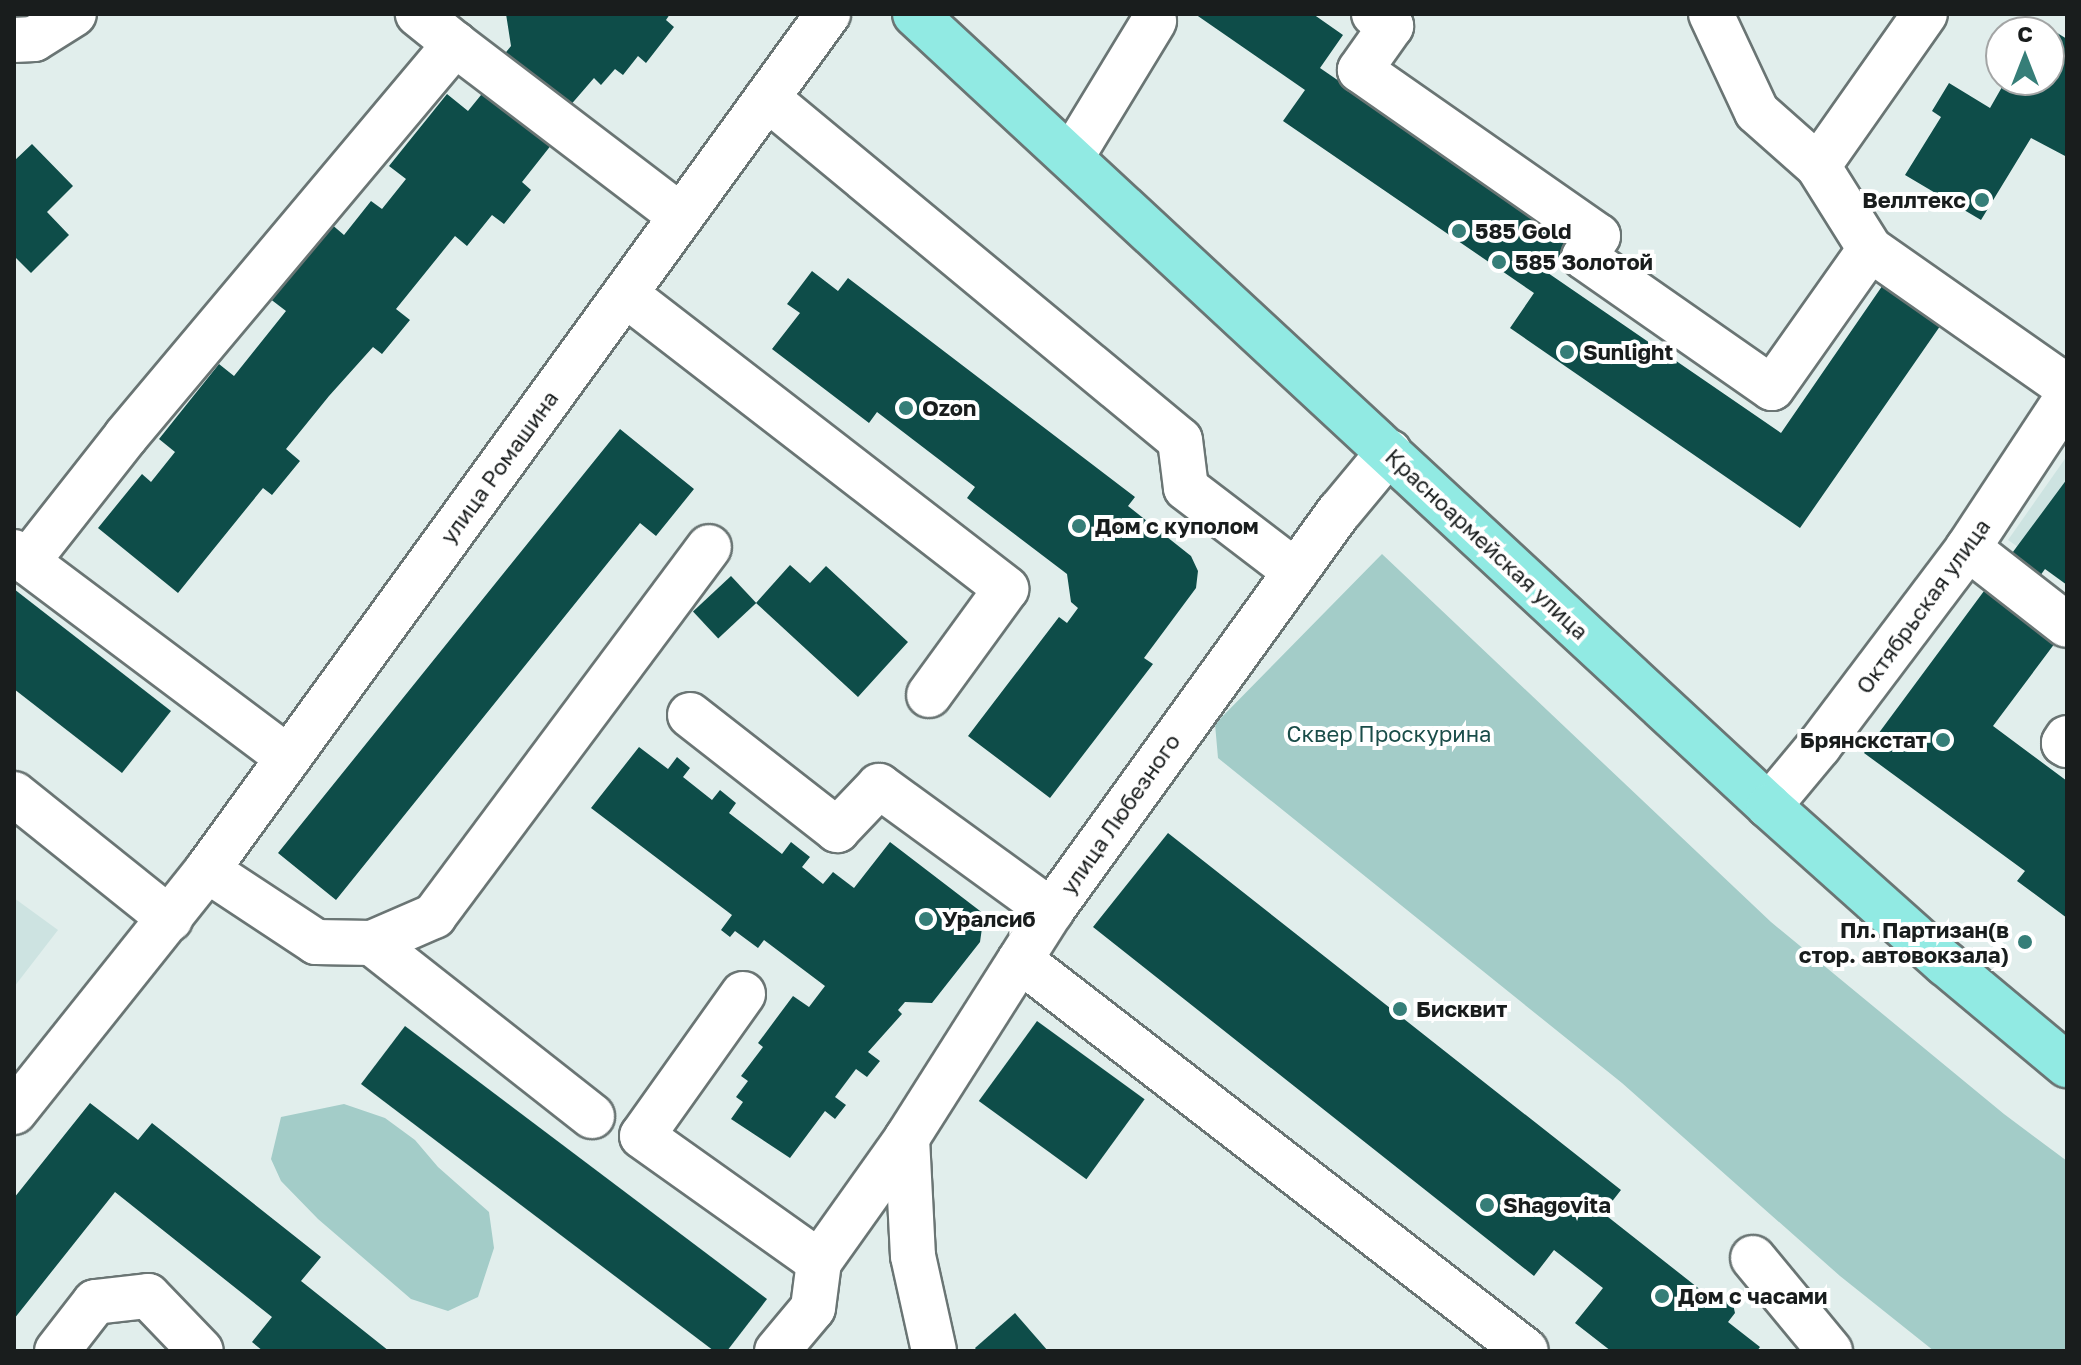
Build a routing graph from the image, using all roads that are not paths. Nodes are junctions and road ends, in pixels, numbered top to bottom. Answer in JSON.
{"nodes":[{"id":1,"x":74,"y":14,"type":"edge"},
{"id":2,"x":418,"y":14,"type":"edge"},
{"id":3,"x":915,"y":14,"type":"edge"},
{"id":4,"x":1374,"y":14,"type":"edge"},
{"id":5,"x":1711,"y":14,"type":"edge"},
{"id":6,"x":1925,"y":14,"type":"edge"},
{"id":7,"x":823,"y":16,"type":"edge"},
{"id":8,"x":1154,"y":21,"type":"dead end"},
{"id":9,"x":14,"y":40,"type":"edge"},
{"id":10,"x":455,"y":44,"type":"junction"},
{"id":11,"x":767,"y":98,"type":"junction"},
{"id":12,"x":1072,"y":156,"type":"junction"},
{"id":13,"x":1818,"y":166,"type":"junction"},
{"id":14,"x":681,"y":216,"type":"junction"},
{"id":15,"x":1870,"y":249,"type":"junction"},
{"id":16,"x":625,"y":294,"type":"junction"},
{"id":17,"x":2067,"y":387,"type":"edge"},
{"id":18,"x":2067,"y":398,"type":"edge"},
{"id":19,"x":1389,"y":452,"type":"junction"},
{"id":20,"x":709,"y":547,"type":"dead end"},
{"id":21,"x":1968,"y":548,"type":"junction"},
{"id":22,"x":21,"y":557,"type":"edge"},
{"id":23,"x":1296,"y":572,"type":"junction"},
{"id":24,"x":2067,"y":625,"type":"edge"},
{"id":25,"x":929,"y":695,"type":"dead end"},
{"id":26,"x":690,"y":715,"type":"dead end"},
{"id":27,"x":2067,"y":738,"type":"edge"},
{"id":28,"x":2067,"y":745,"type":"edge"},
{"id":29,"x":288,"y":758,"type":"junction"},
{"id":30,"x":14,"y":794,"type":"edge"},
{"id":31,"x":1769,"y":806,"type":"junction"},
{"id":32,"x":207,"y":870,"type":"junction"},
{"id":33,"x":1051,"y":911,"type":"junction"},
{"id":34,"x":170,"y":919,"type":"junction"},
{"id":35,"x":372,"y":943,"type":"junction"},
{"id":36,"x":1020,"y":960,"type":"junction"},
{"id":37,"x":743,"y":994,"type":"dead end"},
{"id":38,"x":2067,"y":1065,"type":"edge"},
{"id":39,"x":14,"y":1112,"type":"edge"},
{"id":40,"x":592,"y":1116,"type":"dead end"},
{"id":41,"x":907,"y":1138,"type":"junction"},
{"id":42,"x":1753,"y":1258,"type":"dead end"},
{"id":43,"x":819,"y":1262,"type":"junction"},
{"id":44,"x":57,"y":1351,"type":"edge"},
{"id":45,"x":201,"y":1351,"type":"edge"},
{"id":46,"x":777,"y":1351,"type":"edge"},
{"id":47,"x":934,"y":1351,"type":"edge"},
{"id":48,"x":1526,"y":1351,"type":"edge"},
{"id":49,"x":1830,"y":1351,"type":"edge"}],
"edges":[{"from":1,"to":9,"type":"street"},
{"from":2,"to":10,"type":"street"},
{"from":3,"to":12,"type":"main road","name":"Красноармейская улица"},
{"from":4,"to":15,"type":"street"},
{"from":5,"to":13,"type":"street"},
{"from":6,"to":13,"type":"street"},
{"from":7,"to":11,"type":"street","name":"улица Ромашина"},
{"from":8,"to":12,"type":"street"},
{"from":10,"to":14,"type":"street"},
{"from":10,"to":22,"type":"street"},
{"from":11,"to":14,"type":"street","name":"улица Ромашина"},
{"from":11,"to":23,"type":"street"},
{"from":12,"to":19,"type":"main road","name":"Красноармейская улица"},
{"from":13,"to":15,"type":"street"},
{"from":14,"to":16,"type":"street","name":"улица Ромашина"},
{"from":15,"to":17,"type":"street"},
{"from":16,"to":25,"type":"street"},
{"from":16,"to":29,"type":"street","name":"улица Ромашина"},
{"from":18,"to":21,"type":"street","name":"Октябрьская улица"},
{"from":19,"to":23,"type":"street","name":"улица Любезного"},
{"from":19,"to":31,"type":"main road","name":"Красноармейская улица"},
{"from":20,"to":35,"type":"street"},
{"from":21,"to":24,"type":"street"},
{"from":21,"to":31,"type":"street","name":"Октябрьская улица"},
{"from":22,"to":29,"type":"street"},
{"from":23,"to":33,"type":"street","name":"улица Любезного"},
{"from":26,"to":33,"type":"street"},
{"from":27,"to":28,"type":"street"},
{"from":29,"to":32,"type":"street","name":"улица Ромашина"},
{"from":30,"to":34,"type":"street"},
{"from":31,"to":38,"type":"main road","name":"Красноармейская улица"},
{"from":32,"to":34,"type":"street","name":"улица Ромашина"},
{"from":32,"to":35,"type":"street"},
{"from":33,"to":36,"type":"street","name":"улица Любезного"},
{"from":34,"to":39,"type":"street","name":"улица Ромашина"},
{"from":35,"to":40,"type":"street"},
{"from":36,"to":41,"type":"street","name":"улица Любезного"},
{"from":36,"to":48,"type":"street"},
{"from":37,"to":43,"type":"street"},
{"from":41,"to":43,"type":"street","name":"улица Любезного"},
{"from":41,"to":47,"type":"street"},
{"from":42,"to":49,"type":"street"},
{"from":43,"to":46,"type":"street","name":"улица Любезного"},
{"from":44,"to":45,"type":"street"}]}
